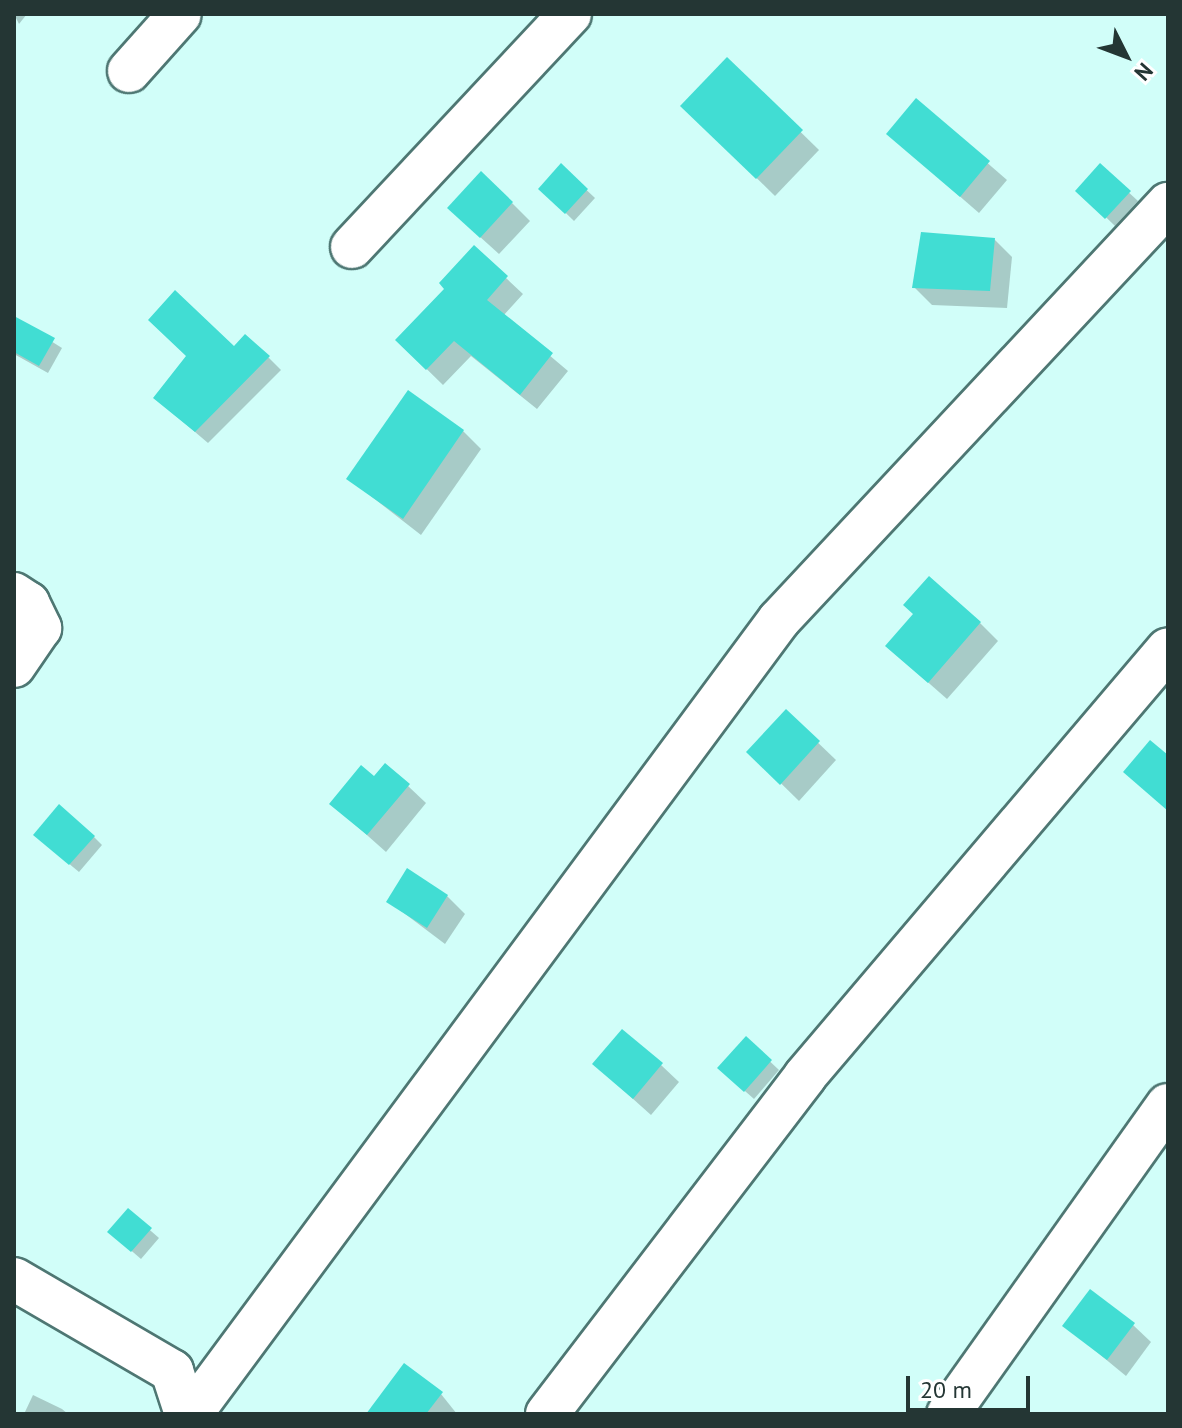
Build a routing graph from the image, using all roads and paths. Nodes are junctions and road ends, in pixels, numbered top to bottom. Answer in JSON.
{"nodes":[{"id":1,"x":180,"y":14,"type":"edge"},
{"id":2,"x":570,"y":14,"type":"edge"},
{"id":3,"x":129,"y":71,"type":"dead end"},
{"id":4,"x":1168,"y":204,"type":"edge"},
{"id":5,"x":352,"y":247,"type":"dead end"},
{"id":6,"x":14,"y":594,"type":"edge"},
{"id":7,"x":1168,"y":649,"type":"edge"},
{"id":8,"x":14,"y":666,"type":"edge"},
{"id":9,"x":1168,"y":1105,"type":"edge"},
{"id":10,"x":14,"y":1279,"type":"edge"},
{"id":11,"x":225,"y":1368,"type":"junction"},
{"id":12,"x":172,"y":1371,"type":"junction"},
{"id":13,"x":189,"y":1414,"type":"edge"},
{"id":14,"x":547,"y":1414,"type":"edge"},
{"id":15,"x":948,"y":1414,"type":"edge"}],
"edges":[{"from":1,"to":3,"type":"street"},
{"from":2,"to":5,"type":"street"},
{"from":4,"to":11,"type":"street"},
{"from":6,"to":8,"type":"street"},
{"from":7,"to":14,"type":"street"},
{"from":9,"to":15,"type":"street"},
{"from":10,"to":12,"type":"street"},
{"from":11,"to":12,"type":"street"},
{"from":11,"to":13,"type":"street"},
{"from":12,"to":13,"type":"street"}]}
